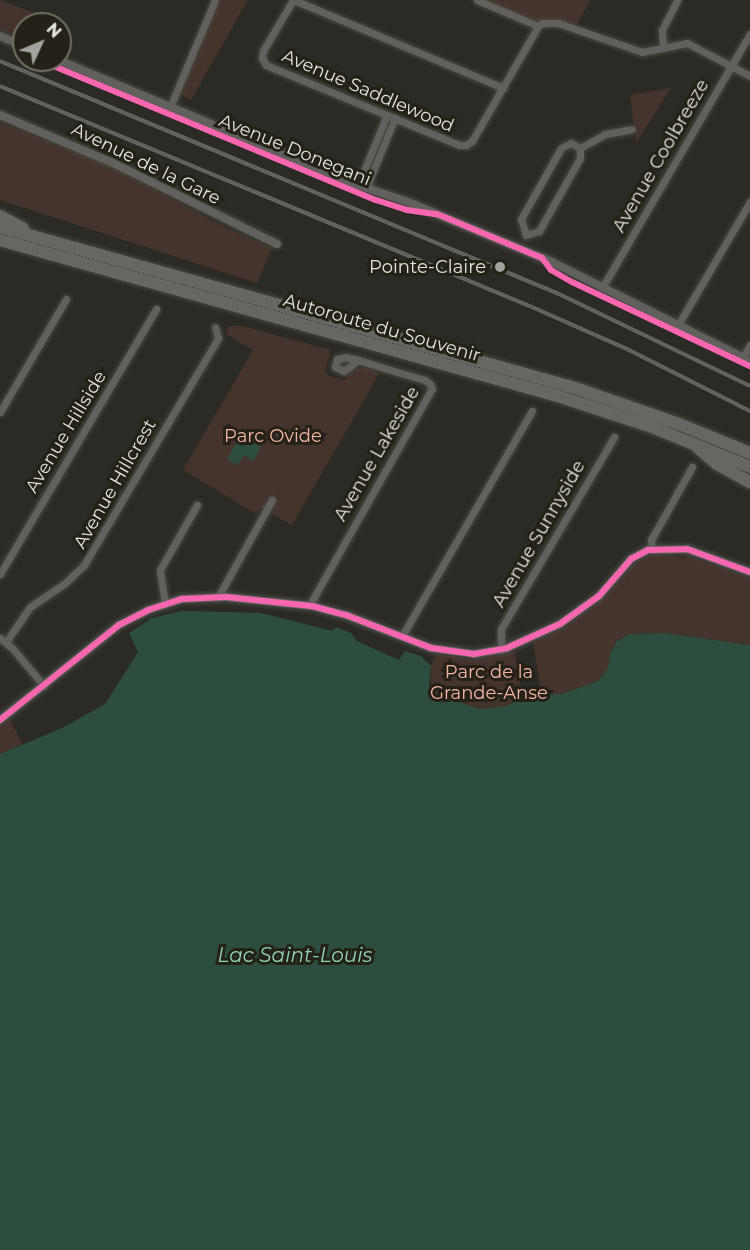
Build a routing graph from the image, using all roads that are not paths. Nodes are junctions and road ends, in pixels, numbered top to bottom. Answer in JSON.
{"nodes":[{"id":1,"x":215,"y":0,"type":"edge"},
{"id":2,"x":293,"y":0,"type":"edge"},
{"id":3,"x":477,"y":0,"type":"edge"},
{"id":4,"x":677,"y":0,"type":"edge"},
{"id":5,"x":538,"y":26,"type":"junction"},
{"id":6,"x":750,"y":34,"type":"edge"},
{"id":7,"x":663,"y":46,"type":"junction"},
{"id":8,"x":732,"y":65,"type":"junction"},
{"id":9,"x":72,"y":66,"type":"edge"},
{"id":10,"x":750,"y":76,"type":"edge"},
{"id":11,"x":503,"y":88,"type":"junction"},
{"id":12,"x":170,"y":107,"type":"junction"},
{"id":13,"x":0,"y":115,"type":"edge"},
{"id":14,"x":387,"y":115,"type":"junction"},
{"id":15,"x":395,"y":118,"type":"junction"},
{"id":16,"x":632,"y":129,"type":"dead end"},
{"id":17,"x":580,"y":148,"type":"junction"},
{"id":18,"x":362,"y":187,"type":"junction"},
{"id":19,"x":750,"y":202,"type":"edge"},
{"id":20,"x":0,"y":216,"type":"edge"},
{"id":21,"x":0,"y":227,"type":"edge"},
{"id":22,"x":526,"y":235,"type":"junction"},
{"id":23,"x":0,"y":240,"type":"edge"},
{"id":24,"x":51,"y":242,"type":"junction"},
{"id":25,"x":277,"y":244,"type":"dead end"},
{"id":26,"x":520,"y":249,"type":"junction"},
{"id":27,"x":602,"y":288,"type":"junction"},
{"id":28,"x":66,"y":299,"type":"dead end"},
{"id":29,"x":156,"y":309,"type":"dead end"},
{"id":30,"x":678,"y":325,"type":"junction"},
{"id":31,"x":215,"y":327,"type":"dead end"},
{"id":32,"x":750,"y":345,"type":"edge"},
{"id":33,"x":747,"y":359,"type":"edge"},
{"id":34,"x":358,"y":360,"type":"dead end"},
{"id":35,"x":532,"y":411,"type":"dead end"},
{"id":36,"x":0,"y":412,"type":"edge"},
{"id":37,"x":614,"y":436,"type":"dead end"},
{"id":38,"x":691,"y":442,"type":"junction"},
{"id":39,"x":750,"y":453,"type":"edge"},
{"id":40,"x":750,"y":466,"type":"edge"},
{"id":41,"x":692,"y":467,"type":"dead end"},
{"id":42,"x":750,"y":482,"type":"edge"},
{"id":43,"x":272,"y":500,"type":"dead end"},
{"id":44,"x":197,"y":505,"type":"dead end"},
{"id":45,"x":652,"y":549,"type":"junction"},
{"id":46,"x":750,"y":572,"type":"edge"},
{"id":47,"x":0,"y":574,"type":"edge"},
{"id":48,"x":218,"y":597,"type":"junction"},
{"id":49,"x":165,"y":603,"type":"junction"},
{"id":50,"x":309,"y":606,"type":"junction"},
{"id":51,"x":402,"y":636,"type":"junction"},
{"id":52,"x":3,"y":640,"type":"edge"},
{"id":53,"x":501,"y":650,"type":"junction"},
{"id":54,"x":44,"y":686,"type":"junction"},
{"id":55,"x":0,"y":720,"type":"edge"}],
"edges":[{"from":1,"to":12,"type":"street"},
{"from":2,"to":11,"type":"street"},
{"from":2,"to":14,"type":"street","name":"Avenue Saddlewood"},
{"from":3,"to":5,"type":"street"},
{"from":4,"to":7,"type":"street"},
{"from":5,"to":7,"type":"street"},
{"from":5,"to":11,"type":"street","name":"Avenue Saddlewood"},
{"from":6,"to":8,"type":"street","name":"Avenue Coolbreeze"},
{"from":7,"to":8,"type":"street"},
{"from":8,"to":10,"type":"street"},
{"from":8,"to":27,"type":"street","name":"Avenue Coolbreeze"},
{"from":9,"to":12,"type":"street","name":"Avenue Donegani"},
{"from":11,"to":15,"type":"street","name":"Avenue Saddlewood"},
{"from":12,"to":18,"type":"street","name":"Avenue Donegani"},
{"from":13,"to":25,"type":"street","name":"Avenue de la Gare"},
{"from":14,"to":15,"type":"street","name":"Avenue Saddlewood"},
{"from":14,"to":18,"type":"street"},
{"from":15,"to":18,"type":"street"},
{"from":16,"to":17,"type":"street"},
{"from":17,"to":22,"type":"street"},
{"from":17,"to":22,"type":"street"},
{"from":18,"to":26,"type":"street","name":"Avenue Donegani"},
{"from":19,"to":30,"type":"street"},
{"from":20,"to":24,"type":"highway"},
{"from":21,"to":24,"type":"highway","name":"Autoroute du Souvenir"},
{"from":22,"to":26,"type":"street"},
{"from":23,"to":38,"type":"highway","name":"Autoroute du Souvenir"},
{"from":24,"to":39,"type":"highway","name":"Autoroute du Souvenir"},
{"from":26,"to":27,"type":"street","name":"Avenue Donegani"},
{"from":27,"to":30,"type":"street","name":"Avenue Donegani"},
{"from":28,"to":36,"type":"street"},
{"from":29,"to":47,"type":"street","name":"Avenue Hillside"},
{"from":30,"to":33,"type":"street","name":"Avenue Donegani"},
{"from":31,"to":52,"type":"street","name":"Avenue Hillcrest"},
{"from":32,"to":33,"type":"street"},
{"from":34,"to":50,"type":"street","name":"Avenue Lakeside"},
{"from":35,"to":51,"type":"street"},
{"from":37,"to":53,"type":"street","name":"Avenue Sunnyside"},
{"from":38,"to":40,"type":"highway","name":"Autoroute du Souvenir"},
{"from":38,"to":42,"type":"highway"},
{"from":41,"to":45,"type":"street"},
{"from":43,"to":48,"type":"street"},
{"from":44,"to":49,"type":"street"},
{"from":45,"to":46,"type":"street"},
{"from":45,"to":53,"type":"street"},
{"from":48,"to":49,"type":"street"},
{"from":48,"to":50,"type":"street"},
{"from":49,"to":54,"type":"street"},
{"from":50,"to":51,"type":"street"},
{"from":51,"to":53,"type":"street"},
{"from":52,"to":54,"type":"street"},
{"from":54,"to":55,"type":"street"}]}
